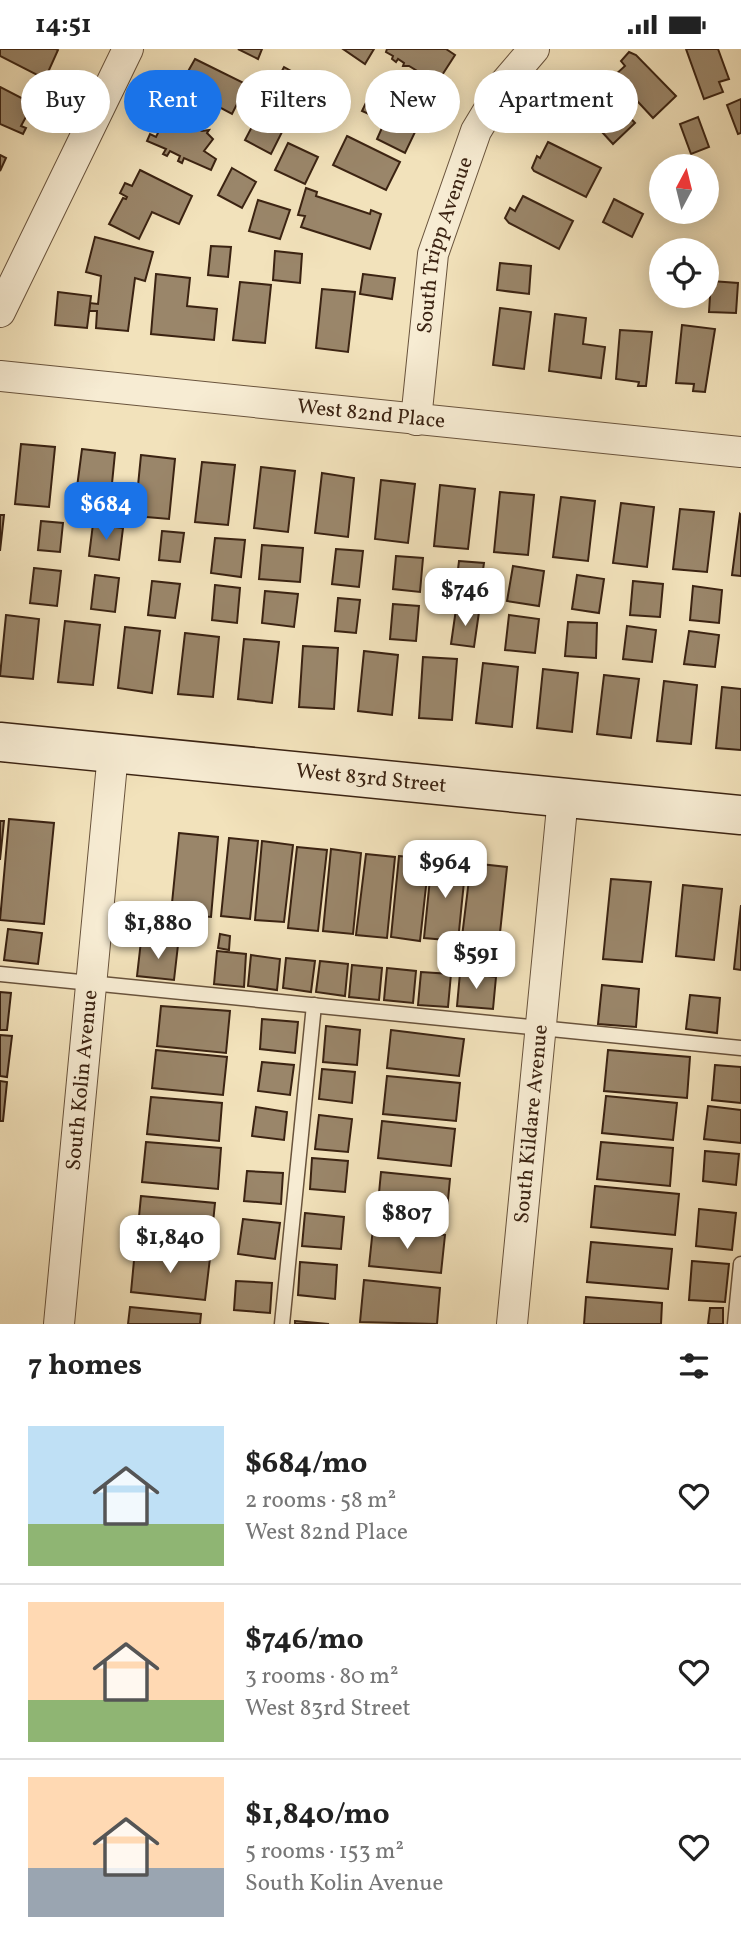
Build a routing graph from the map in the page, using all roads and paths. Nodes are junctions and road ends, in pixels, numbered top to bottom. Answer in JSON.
{"nodes":[{"id":1,"x":128,"y":49,"type":"edge"},
{"id":2,"x":534,"y":49,"type":"edge"},
{"id":3,"x":0,"y":312,"type":"edge"},
{"id":4,"x":0,"y":376,"type":"edge"},
{"id":5,"x":416,"y":420,"type":"junction"},
{"id":6,"x":741,"y":452,"type":"edge"},
{"id":7,"x":0,"y":742,"type":"edge"},
{"id":8,"x":113,"y":753,"type":"junction"},
{"id":9,"x":564,"y":797,"type":"junction"},
{"id":10,"x":741,"y":815,"type":"edge"},
{"id":11,"x":0,"y":974,"type":"edge"},
{"id":12,"x":90,"y":982,"type":"junction"},
{"id":13,"x":314,"y":1005,"type":"junction"},
{"id":14,"x":541,"y":1029,"type":"junction"},
{"id":15,"x":741,"y":1048,"type":"edge"},
{"id":16,"x":741,"y":1264,"type":"edge"},
{"id":17,"x":59,"y":1324,"type":"edge"},
{"id":18,"x":282,"y":1324,"type":"edge"},
{"id":19,"x":512,"y":1324,"type":"edge"},
{"id":20,"x":735,"y":1324,"type":"edge"}],
"edges":[{"from":1,"to":3,"type":"street"},
{"from":2,"to":5,"type":"street","name":"South Tripp Avenue"},
{"from":4,"to":5,"type":"street","name":"West 82nd Place"},
{"from":5,"to":6,"type":"street","name":"West 82nd Place"},
{"from":7,"to":8,"type":"street","name":"West 83rd Street"},
{"from":8,"to":9,"type":"street","name":"West 83rd Street"},
{"from":8,"to":12,"type":"street","name":"South Kolin Avenue"},
{"from":9,"to":10,"type":"street","name":"West 83rd Street"},
{"from":9,"to":14,"type":"street","name":"South Kildare Avenue"},
{"from":11,"to":12,"type":"lane"},
{"from":12,"to":13,"type":"lane"},
{"from":12,"to":17,"type":"street","name":"South Kolin Avenue"},
{"from":13,"to":14,"type":"lane"},
{"from":13,"to":18,"type":"lane"},
{"from":14,"to":15,"type":"lane"},
{"from":14,"to":19,"type":"street","name":"South Kildare Avenue"},
{"from":16,"to":20,"type":"lane"}]}
